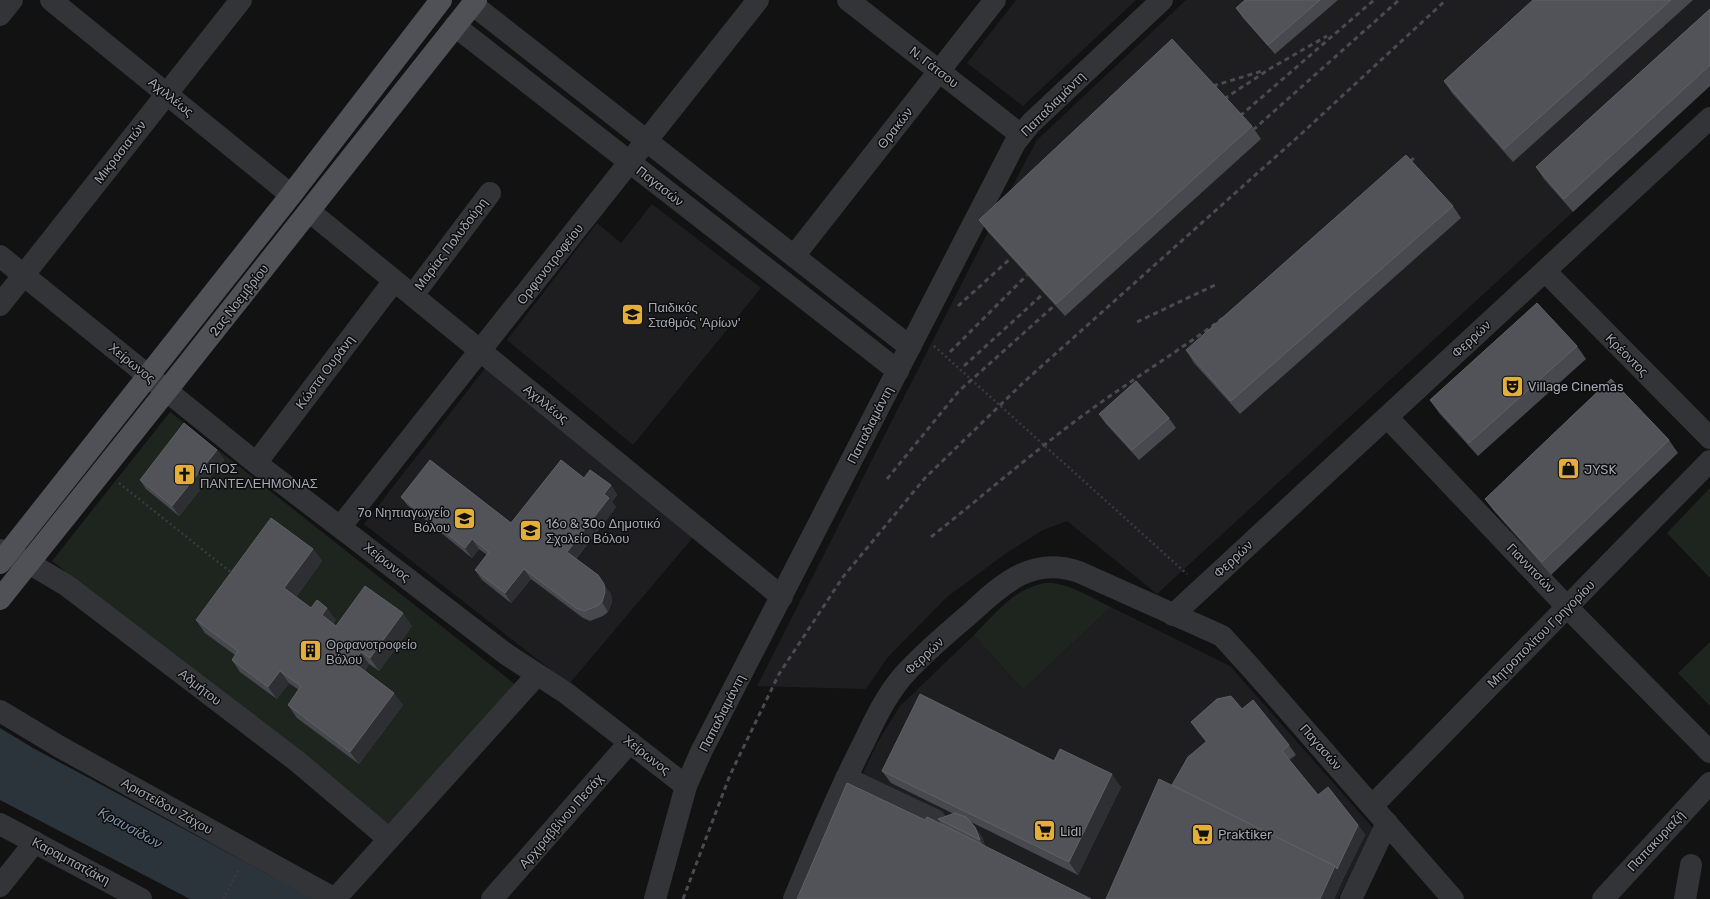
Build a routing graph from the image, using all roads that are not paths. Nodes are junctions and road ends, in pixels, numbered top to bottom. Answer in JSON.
{"nodes":[{"id":1,"x":12,"y":0,"type":"edge"},
{"id":2,"x":51,"y":0,"type":"edge"},
{"id":3,"x":241,"y":0,"type":"edge"},
{"id":4,"x":758,"y":0,"type":"edge"},
{"id":5,"x":848,"y":0,"type":"edge"},
{"id":6,"x":995,"y":0,"type":"edge"},
{"id":7,"x":1162,"y":0,"type":"edge"},
{"id":8,"x":472,"y":1,"type":"edge"},
{"id":9,"x":433,"y":3,"type":"edge"},
{"id":10,"x":0,"y":15,"type":"edge"},
{"id":11,"x":455,"y":26,"type":"junction"},
{"id":12,"x":939,"y":71,"type":"junction"},
{"id":13,"x":166,"y":94,"type":"junction"},
{"id":14,"x":1709,"y":120,"type":"edge"},
{"id":15,"x":1020,"y":135,"type":"junction"},
{"id":16,"x":647,"y":141,"type":"junction"},
{"id":17,"x":631,"y":162,"type":"junction"},
{"id":18,"x":490,"y":193,"type":"dead end"},
{"id":19,"x":291,"y":195,"type":"junction"},
{"id":20,"x":309,"y":211,"type":"junction"},
{"id":21,"x":0,"y":256,"type":"edge"},
{"id":22,"x":794,"y":256,"type":"junction"},
{"id":23,"x":1545,"y":271,"type":"junction"},
{"id":24,"x":24,"y":275,"type":"junction"},
{"id":25,"x":394,"y":281,"type":"junction"},
{"id":26,"x":413,"y":295,"type":"junction"},
{"id":27,"x":0,"y":305,"type":"edge"},
{"id":28,"x":914,"y":339,"type":"junction"},
{"id":29,"x":481,"y":351,"type":"junction"},
{"id":30,"x":898,"y":371,"type":"junction"},
{"id":31,"x":148,"y":376,"type":"junction"},
{"id":32,"x":167,"y":391,"type":"junction"},
{"id":33,"x":1387,"y":417,"type":"junction"},
{"id":34,"x":1710,"y":438,"type":"edge"},
{"id":35,"x":1710,"y":461,"type":"edge"},
{"id":36,"x":256,"y":463,"type":"junction"},
{"id":37,"x":341,"y":526,"type":"junction"},
{"id":38,"x":2,"y":555,"type":"edge"},
{"id":39,"x":29,"y":563,"type":"junction"},
{"id":40,"x":782,"y":597,"type":"junction"},
{"id":41,"x":0,"y":599,"type":"edge"},
{"id":42,"x":1568,"y":608,"type":"junction"},
{"id":43,"x":1173,"y":615,"type":"junction"},
{"id":44,"x":537,"y":675,"type":"junction"},
{"id":45,"x":0,"y":711,"type":"edge"},
{"id":46,"x":630,"y":742,"type":"junction"},
{"id":47,"x":1710,"y":752,"type":"edge"},
{"id":48,"x":846,"y":778,"type":"junction"},
{"id":49,"x":1710,"y":783,"type":"edge"},
{"id":50,"x":686,"y":786,"type":"junction"},
{"id":51,"x":1372,"y":806,"type":"junction"},
{"id":52,"x":935,"y":820,"type":"edge"},
{"id":53,"x":1387,"y":823,"type":"junction"},
{"id":54,"x":0,"y":824,"type":"edge"},
{"id":55,"x":389,"y":839,"type":"junction"},
{"id":56,"x":35,"y":842,"type":"junction"},
{"id":57,"x":1691,"y":865,"type":"dead end"},
{"id":58,"x":0,"y":886,"type":"edge"},
{"id":59,"x":141,"y":899,"type":"edge"},
{"id":60,"x":335,"y":899,"type":"edge"},
{"id":61,"x":492,"y":899,"type":"edge"},
{"id":62,"x":655,"y":899,"type":"edge"},
{"id":63,"x":794,"y":899,"type":"edge"},
{"id":64,"x":1351,"y":899,"type":"edge"},
{"id":65,"x":1453,"y":899,"type":"edge"},
{"id":66,"x":1603,"y":899,"type":"edge"},
{"id":67,"x":1685,"y":899,"type":"edge"}],
"edges":[{"from":1,"to":10,"type":"street"},
{"from":2,"to":13,"type":"street","name":"Αχιλλέως"},
{"from":3,"to":13,"type":"street","name":"Μικρασιατών"},
{"from":4,"to":16,"type":"street","name":"Ορφανοτροφείου"},
{"from":5,"to":12,"type":"street","name":"Ν. Γάτσου"},
{"from":6,"to":12,"type":"street","name":"Θρακών"},
{"from":7,"to":15,"type":"street","name":"Παπαδιαμάντη"},
{"from":8,"to":11,"type":"main road","name":"2ας Νοεμβρίου"},
{"from":8,"to":16,"type":"street"},
{"from":9,"to":11,"type":"main road","name":"Παγασών"},
{"from":9,"to":19,"type":"main road","name":"2ας Νοεμβρίου"},
{"from":11,"to":17,"type":"street","name":"Παγασών"},
{"from":11,"to":20,"type":"main road","name":"2ας Νοεμβρίου"},
{"from":12,"to":15,"type":"street","name":"Ν. Γάτσου"},
{"from":12,"to":22,"type":"street","name":"Θρακών"},
{"from":13,"to":19,"type":"street","name":"Αχιλλέως"},
{"from":13,"to":24,"type":"street","name":"Μικρασιατών"},
{"from":14,"to":23,"type":"street","name":"Φερρών"},
{"from":15,"to":28,"type":"street","name":"Παπαδιαμάντη"},
{"from":16,"to":17,"type":"street","name":"Ορφανοτροφείου"},
{"from":16,"to":22,"type":"street"},
{"from":17,"to":29,"type":"street","name":"Ορφανοτροφείου"},
{"from":17,"to":30,"type":"street","name":"Παγασών"},
{"from":18,"to":26,"type":"street","name":"Μαρίας Πολυδούρη"},
{"from":19,"to":31,"type":"main road","name":"2ας Νοεμβρίου"},
{"from":20,"to":25,"type":"street","name":"Αχιλλέως"},
{"from":20,"to":32,"type":"main road","name":"2ας Νοεμβρίου"},
{"from":21,"to":24,"type":"street","name":"Χείρωνος"},
{"from":22,"to":28,"type":"street"},
{"from":23,"to":33,"type":"street","name":"Φερρών"},
{"from":23,"to":34,"type":"street","name":"Κρέοντος"},
{"from":24,"to":27,"type":"street","name":"Μικρασιατών"},
{"from":24,"to":31,"type":"street","name":"Χείρωνος"},
{"from":25,"to":26,"type":"street","name":"Αχιλλέως"},
{"from":25,"to":36,"type":"street","name":"Κώστα Ουράνη"},
{"from":26,"to":29,"type":"street","name":"Αχιλλέως"},
{"from":28,"to":30,"type":"street","name":"Παπαδιαμάντη"},
{"from":29,"to":37,"type":"street","name":"Ορφανοτροφείου"},
{"from":29,"to":40,"type":"street","name":"Αχιλλέως"},
{"from":30,"to":40,"type":"street","name":"Παπαδιαμάντη"},
{"from":31,"to":32,"type":"street","name":"Χείρωνος"},
{"from":31,"to":38,"type":"main road","name":"2ας Νοεμβρίου"},
{"from":32,"to":36,"type":"street","name":"Χείρωνος"},
{"from":32,"to":39,"type":"main road","name":"2ας Νοεμβρίου"},
{"from":33,"to":42,"type":"street","name":"Γιαννιτσών"},
{"from":33,"to":43,"type":"street","name":"Φερρών"},
{"from":35,"to":42,"type":"street","name":"Μητροπολίτου Γρηγορίου"},
{"from":36,"to":37,"type":"street","name":"Χείρωνος"},
{"from":37,"to":44,"type":"street","name":"Χείρωνος"},
{"from":38,"to":39,"type":"street","name":"Αδμήτου"},
{"from":39,"to":41,"type":"main road","name":"2ας Νοεμβρίου"},
{"from":39,"to":55,"type":"street","name":"Αδμήτου"},
{"from":40,"to":50,"type":"street","name":"Παπαδιαμάντη"},
{"from":42,"to":47,"type":"street","name":"Γιαννιτσών"},
{"from":42,"to":51,"type":"street","name":"Μητροπολίτου Γρηγορίου"},
{"from":43,"to":48,"type":"street","name":"Φερρών"},
{"from":43,"to":51,"type":"street","name":"Παγασών"},
{"from":44,"to":46,"type":"street","name":"Χείρωνος"},
{"from":44,"to":55,"type":"street"},
{"from":45,"to":60,"type":"street","name":"Αριστείδου Ζάχου"},
{"from":46,"to":50,"type":"street","name":"Χείρωνος"},
{"from":46,"to":61,"type":"street","name":"Αρχιραββίνου Πεσάχ"},
{"from":48,"to":52,"type":"street"},
{"from":48,"to":63,"type":"street","name":"Φερρών"},
{"from":49,"to":66,"type":"street","name":"Παπακυριαζή"},
{"from":50,"to":62,"type":"street","name":"Παπαδιαμάντη"},
{"from":51,"to":53,"type":"street","name":"Παγασών"},
{"from":53,"to":64,"type":"street"},
{"from":53,"to":65,"type":"street","name":"Παγασών"},
{"from":54,"to":56,"type":"street","name":"Καραμπατζάκη"},
{"from":55,"to":60,"type":"street"},
{"from":56,"to":58,"type":"street"},
{"from":56,"to":59,"type":"street","name":"Καραμπατζάκη"},
{"from":57,"to":67,"type":"street"}]}
